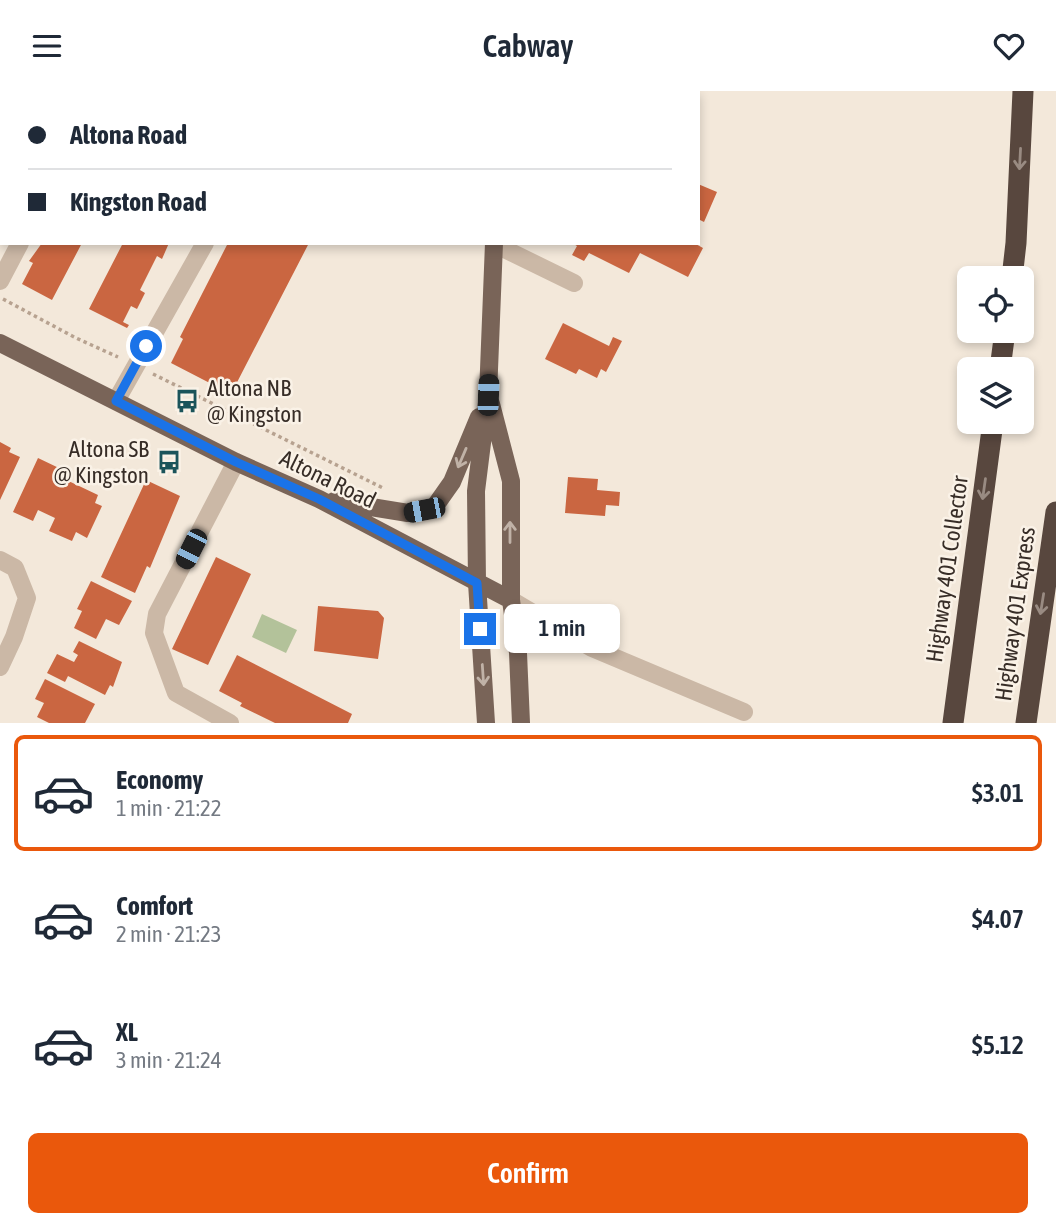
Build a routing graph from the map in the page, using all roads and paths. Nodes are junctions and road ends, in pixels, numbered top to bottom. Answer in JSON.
{"nodes":[{"id":1,"x":1023,"y":91,"type":"edge"},
{"id":2,"x":19,"y":245,"type":"edge"},
{"id":3,"x":204,"y":245,"type":"edge"},
{"id":4,"x":494,"y":245,"type":"edge"},
{"id":5,"x":496,"y":245,"type":"edge"},
{"id":6,"x":1013,"y":266,"type":"edge"},
{"id":7,"x":0,"y":281,"type":"edge"},
{"id":8,"x":574,"y":282,"type":"dead end"},
{"id":9,"x":0,"y":297,"type":"edge"},
{"id":10,"x":0,"y":343,"type":"edge"},
{"id":11,"x":136,"y":365,"type":"junction"},
{"id":12,"x":488,"y":395,"type":"junction"},
{"id":13,"x":116,"y":401,"type":"junction"},
{"id":14,"x":991,"y":434,"type":"edge"},
{"id":15,"x":236,"y":462,"type":"junction"},
{"id":16,"x":395,"y":494,"type":"dead end"},
{"id":17,"x":319,"y":499,"type":"junction"},
{"id":18,"x":1056,"y":512,"type":"edge"},
{"id":19,"x":0,"y":560,"type":"edge"},
{"id":20,"x":477,"y":583,"type":"junction"},
{"id":21,"x":511,"y":600,"type":"junction"},
{"id":22,"x":0,"y":667,"type":"edge"},
{"id":23,"x":744,"y":712,"type":"dead end"},
{"id":24,"x":230,"y":723,"type":"edge"},
{"id":25,"x":486,"y":723,"type":"edge"},
{"id":26,"x":521,"y":723,"type":"edge"},
{"id":27,"x":953,"y":723,"type":"edge"},
{"id":28,"x":1026,"y":723,"type":"edge"}],
"edges":[{"from":1,"to":6,"type":"highway","one_way":true},
{"from":2,"to":7,"type":"street"},
{"from":3,"to":11,"type":"street"},
{"from":4,"to":12,"type":"main road"},
{"from":5,"to":8,"type":"street"},
{"from":9,"to":11,"type":"path"},
{"from":10,"to":13,"type":"main road","name":"Altona Road"},
{"from":11,"to":13,"type":"street"},
{"from":11,"to":16,"type":"path"},
{"from":12,"to":17,"type":"main road","one_way":true},
{"from":12,"to":20,"type":"main road"},
{"from":21,"to":12,"type":"main road","one_way":true},
{"from":13,"to":15,"type":"main road","name":"Altona Road"},
{"from":14,"to":27,"type":"highway","name":"Highway 401 Collector","one_way":true},
{"from":15,"to":17,"type":"main road","name":"Altona Road"},
{"from":15,"to":24,"type":"street"},
{"from":17,"to":20,"type":"main road","name":"Altona Road"},
{"from":18,"to":28,"type":"highway","name":"Highway 401 Express","one_way":true},
{"from":19,"to":22,"type":"street"},
{"from":20,"to":21,"type":"main road","name":"Altona Road"},
{"from":20,"to":25,"type":"main road","one_way":true},
{"from":21,"to":23,"type":"street","name":"Altona Road"},
{"from":21,"to":26,"type":"main road"}]}
